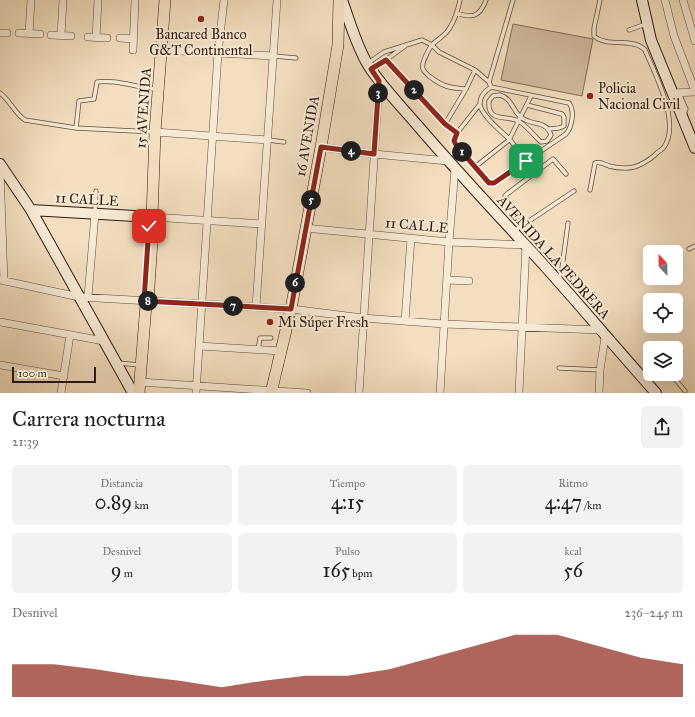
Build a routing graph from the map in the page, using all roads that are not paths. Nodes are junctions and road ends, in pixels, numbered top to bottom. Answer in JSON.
{"nodes":[{"id":1,"x":31,"y":0,"type":"edge"},
{"id":2,"x":63,"y":0,"type":"edge"},
{"id":3,"x":98,"y":0,"type":"edge"},
{"id":4,"x":135,"y":0,"type":"edge"},
{"id":5,"x":165,"y":0,"type":"edge"},
{"id":6,"x":224,"y":0,"type":"edge"},
{"id":7,"x":277,"y":0,"type":"edge"},
{"id":8,"x":339,"y":0,"type":"edge"},
{"id":9,"x":342,"y":0,"type":"edge"},
{"id":10,"x":460,"y":0,"type":"edge"},
{"id":11,"x":486,"y":0,"type":"edge"},
{"id":12,"x":513,"y":0,"type":"edge"},
{"id":13,"x":600,"y":0,"type":"edge"},
{"id":14,"x":642,"y":0,"type":"edge"},
{"id":15,"x":665,"y":0,"type":"edge"},
{"id":16,"x":683,"y":0,"type":"edge"},
{"id":17,"x":457,"y":13,"type":"junction"},
{"id":18,"x":647,"y":24,"type":"junction"},
{"id":19,"x":629,"y":30,"type":"dead end"},
{"id":20,"x":19,"y":33,"type":"dead end"},
{"id":21,"x":29,"y":34,"type":"junction"},
{"id":22,"x":40,"y":34,"type":"dead end"},
{"id":23,"x":51,"y":35,"type":"dead end"},
{"id":24,"x":61,"y":36,"type":"junction"},
{"id":25,"x":71,"y":36,"type":"dead end"},
{"id":26,"x":88,"y":37,"type":"dead end"},
{"id":27,"x":96,"y":38,"type":"junction"},
{"id":28,"x":107,"y":38,"type":"dead end"},
{"id":29,"x":120,"y":38,"type":"dead end"},
{"id":30,"x":133,"y":39,"type":"junction"},
{"id":31,"x":695,"y":41,"type":"edge"},
{"id":32,"x":432,"y":45,"type":"junction"},
{"id":33,"x":405,"y":46,"type":"junction"},
{"id":34,"x":133,"y":50,"type":"dead end"},
{"id":35,"x":162,"y":50,"type":"junction"},
{"id":36,"x":218,"y":53,"type":"junction"},
{"id":37,"x":274,"y":56,"type":"junction"},
{"id":38,"x":296,"y":58,"type":"dead end"},
{"id":39,"x":386,"y":60,"type":"junction"},
{"id":40,"x":369,"y":66,"type":"junction"},
{"id":41,"x":476,"y":70,"type":"junction"},
{"id":42,"x":379,"y":81,"type":"junction"},
{"id":43,"x":489,"y":82,"type":"junction"},
{"id":44,"x":491,"y":87,"type":"junction"},
{"id":45,"x":466,"y":88,"type":"junction"},
{"id":46,"x":159,"y":89,"type":"junction"},
{"id":47,"x":0,"y":92,"type":"edge"},
{"id":48,"x":695,"y":92,"type":"edge"},
{"id":49,"x":676,"y":93,"type":"junction"},
{"id":50,"x":531,"y":96,"type":"junction"},
{"id":51,"x":480,"y":104,"type":"junction"},
{"id":52,"x":526,"y":105,"type":"junction"},
{"id":53,"x":520,"y":119,"type":"junction"},
{"id":54,"x":445,"y":124,"type":"junction"},
{"id":55,"x":76,"y":128,"type":"junction"},
{"id":56,"x":549,"y":129,"type":"junction"},
{"id":57,"x":155,"y":132,"type":"junction"},
{"id":58,"x":457,"y":133,"type":"junction"},
{"id":59,"x":213,"y":136,"type":"junction"},
{"id":60,"x":268,"y":140,"type":"junction"},
{"id":61,"x":509,"y":140,"type":"junction"},
{"id":62,"x":284,"y":142,"type":"dead end"},
{"id":63,"x":321,"y":147,"type":"junction"},
{"id":64,"x":695,"y":148,"type":"edge"},
{"id":65,"x":374,"y":154,"type":"junction"},
{"id":66,"x":448,"y":161,"type":"junction"},
{"id":67,"x":526,"y":161,"type":"junction"},
{"id":68,"x":0,"y":164,"type":"edge"},
{"id":69,"x":475,"y":166,"type":"junction"},
{"id":70,"x":455,"y":169,"type":"junction"},
{"id":71,"x":0,"y":170,"type":"edge"},
{"id":72,"x":566,"y":174,"type":"dead end"},
{"id":73,"x":590,"y":190,"type":"dead end"},
{"id":74,"x":96,"y":191,"type":"dead end"},
{"id":75,"x":574,"y":191,"type":"dead end"},
{"id":76,"x":31,"y":210,"type":"junction"},
{"id":77,"x":94,"y":214,"type":"junction"},
{"id":78,"x":152,"y":218,"type":"junction"},
{"id":79,"x":207,"y":221,"type":"junction"},
{"id":80,"x":525,"y":223,"type":"junction"},
{"id":81,"x":568,"y":223,"type":"dead end"},
{"id":82,"x":262,"y":224,"type":"junction"},
{"id":83,"x":305,"y":228,"type":"junction"},
{"id":84,"x":513,"y":232,"type":"junction"},
{"id":85,"x":368,"y":235,"type":"junction"},
{"id":86,"x":411,"y":238,"type":"junction"},
{"id":87,"x":449,"y":242,"type":"junction"},
{"id":88,"x":526,"y":245,"type":"junction"},
{"id":89,"x":695,"y":246,"type":"edge"},
{"id":90,"x":689,"y":249,"type":"dead end"},
{"id":91,"x":2,"y":280,"type":"edge"},
{"id":92,"x":447,"y":280,"type":"junction"},
{"id":93,"x":558,"y":280,"type":"junction"},
{"id":94,"x":469,"y":282,"type":"dead end"},
{"id":95,"x":84,"y":297,"type":"junction"},
{"id":96,"x":146,"y":302,"type":"junction"},
{"id":97,"x":202,"y":304,"type":"junction"},
{"id":98,"x":256,"y":307,"type":"junction"},
{"id":99,"x":291,"y":309,"type":"junction"},
{"id":100,"x":363,"y":318,"type":"junction"},
{"id":101,"x":405,"y":321,"type":"junction"},
{"id":102,"x":0,"y":322,"type":"edge"},
{"id":103,"x":444,"y":324,"type":"junction"},
{"id":104,"x":522,"y":326,"type":"junction"},
{"id":105,"x":603,"y":334,"type":"junction"},
{"id":106,"x":70,"y":335,"type":"junction"},
{"id":107,"x":271,"y":338,"type":"dead end"},
{"id":108,"x":104,"y":341,"type":"junction"},
{"id":109,"x":199,"y":346,"type":"junction"},
{"id":110,"x":258,"y":350,"type":"junction"},
{"id":111,"x":281,"y":351,"type":"junction"},
{"id":112,"x":116,"y":363,"type":"junction"},
{"id":113,"x":0,"y":365,"type":"edge"},
{"id":114,"x":141,"y":365,"type":"junction"},
{"id":115,"x":559,"y":368,"type":"dead end"},
{"id":116,"x":600,"y":370,"type":"junction"},
{"id":117,"x":123,"y":374,"type":"junction"},
{"id":118,"x":64,"y":376,"type":"junction"},
{"id":119,"x":677,"y":381,"type":"edge"},
{"id":120,"x":139,"y":388,"type":"edge"},
{"id":121,"x":196,"y":390,"type":"edge"},
{"id":122,"x":271,"y":392,"type":"edge"},
{"id":123,"x":684,"y":392,"type":"edge"},
{"id":124,"x":61,"y":393,"type":"edge"},
{"id":125,"x":133,"y":393,"type":"edge"},
{"id":126,"x":306,"y":393,"type":"edge"},
{"id":127,"x":359,"y":393,"type":"edge"},
{"id":128,"x":440,"y":393,"type":"edge"},
{"id":129,"x":519,"y":393,"type":"edge"},
{"id":130,"x":599,"y":393,"type":"edge"},
{"id":131,"x":656,"y":393,"type":"edge"}],
"edges":[{"from":1,"to":21,"type":"street"},
{"from":2,"to":24,"type":"street"},
{"from":3,"to":27,"type":"street"},
{"from":4,"to":30,"type":"street"},
{"from":5,"to":35,"type":"main road","name":"15 AVENIDA"},
{"from":6,"to":36,"type":"street"},
{"from":7,"to":37,"type":"street"},
{"from":8,"to":63,"type":"main road","name":"16 AVENIDA"},
{"from":9,"to":40,"type":"street","name":"AVENIDA LA PEDRERA"},
{"from":10,"to":17,"type":"lane"},
{"from":11,"to":17,"type":"lane"},
{"from":12,"to":43,"type":"lane"},
{"from":13,"to":73,"type":"lane"},
{"from":14,"to":18,"type":"street"},
{"from":15,"to":48,"type":"street"},
{"from":16,"to":31,"type":"street"},
{"from":17,"to":32,"type":"lane"},
{"from":18,"to":19,"type":"lane"},
{"from":18,"to":49,"type":"street"},
{"from":20,"to":21,"type":"street"},
{"from":21,"to":22,"type":"street"},
{"from":23,"to":24,"type":"street"},
{"from":24,"to":25,"type":"street"},
{"from":26,"to":27,"type":"street"},
{"from":27,"to":28,"type":"street"},
{"from":29,"to":30,"type":"street"},
{"from":30,"to":34,"type":"street"},
{"from":32,"to":33,"type":"lane"},
{"from":32,"to":41,"type":"lane"},
{"from":32,"to":45,"type":"lane"},
{"from":33,"to":39,"type":"lane"},
{"from":33,"to":40,"type":"lane"},
{"from":35,"to":36,"type":"street"},
{"from":35,"to":46,"type":"main road","name":"15 AVENIDA"},
{"from":36,"to":37,"type":"street"},
{"from":36,"to":59,"type":"street"},
{"from":37,"to":38,"type":"lane"},
{"from":37,"to":60,"type":"street"},
{"from":39,"to":40,"type":"lane"},
{"from":39,"to":54,"type":"lane"},
{"from":40,"to":42,"type":"street","name":"AVENIDA LA PEDRERA"},
{"from":41,"to":43,"type":"lane"},
{"from":41,"to":45,"type":"lane"},
{"from":42,"to":65,"type":"street"},
{"from":42,"to":66,"type":"street","name":"AVENIDA LA PEDRERA"},
{"from":43,"to":44,"type":"lane"},
{"from":44,"to":50,"type":"lane"},
{"from":44,"to":51,"type":"lane"},
{"from":45,"to":54,"type":"lane"},
{"from":46,"to":55,"type":"lane"},
{"from":46,"to":57,"type":"main road","name":"15 AVENIDA"},
{"from":47,"to":55,"type":"lane"},
{"from":48,"to":49,"type":"street"},
{"from":49,"to":64,"type":"street"},
{"from":50,"to":52,"type":"lane"},
{"from":50,"to":67,"type":"lane"},
{"from":51,"to":58,"type":"lane"},
{"from":51,"to":61,"type":"lane"},
{"from":52,"to":53,"type":"lane"},
{"from":52,"to":56,"type":"lane"},
{"from":53,"to":53,"type":"lane"},
{"from":53,"to":56,"type":"lane"},
{"from":53,"to":56,"type":"lane"},
{"from":53,"to":61,"type":"lane"},
{"from":54,"to":58,"type":"lane"},
{"from":55,"to":57,"type":"lane"},
{"from":57,"to":59,"type":"street"},
{"from":57,"to":78,"type":"main road","name":"15 AVENIDA"},
{"from":58,"to":69,"type":"lane"},
{"from":59,"to":60,"type":"street"},
{"from":59,"to":79,"type":"street"},
{"from":60,"to":62,"type":"lane"},
{"from":60,"to":82,"type":"street"},
{"from":61,"to":67,"type":"lane"},
{"from":61,"to":69,"type":"lane"},
{"from":63,"to":65,"type":"street"},
{"from":63,"to":83,"type":"main road","name":"16 AVENIDA"},
{"from":65,"to":66,"type":"street"},
{"from":65,"to":85,"type":"street"},
{"from":66,"to":70,"type":"street","name":"AVENIDA LA PEDRERA"},
{"from":67,"to":69,"type":"lane"},
{"from":68,"to":76,"type":"street"},
{"from":70,"to":84,"type":"street","name":"AVENIDA LA PEDRERA"},
{"from":70,"to":87,"type":"street"},
{"from":71,"to":91,"type":"street"},
{"from":72,"to":80,"type":"lane"},
{"from":74,"to":77,"type":"lane"},
{"from":75,"to":80,"type":"lane"},
{"from":76,"to":77,"type":"street","name":"11 CALLE"},
{"from":76,"to":95,"type":"street"},
{"from":77,"to":78,"type":"street","name":"11 CALLE"},
{"from":77,"to":95,"type":"street"},
{"from":78,"to":79,"type":"street","name":"11 CALLE"},
{"from":78,"to":96,"type":"main road","name":"15 AVENIDA"},
{"from":79,"to":82,"type":"street","name":"11 CALLE"},
{"from":79,"to":97,"type":"street"},
{"from":80,"to":84,"type":"lane"},
{"from":81,"to":93,"type":"lane"},
{"from":82,"to":98,"type":"street"},
{"from":83,"to":85,"type":"street","name":"11 CALLE"},
{"from":83,"to":99,"type":"main road","name":"16 AVENIDA"},
{"from":84,"to":88,"type":"street","name":"AVENIDA LA PEDRERA"},
{"from":85,"to":86,"type":"street","name":"11 CALLE"},
{"from":85,"to":100,"type":"street"},
{"from":86,"to":87,"type":"street","name":"11 CALLE"},
{"from":86,"to":101,"type":"street"},
{"from":87,"to":88,"type":"street","name":"11 CALLE"},
{"from":87,"to":92,"type":"street"},
{"from":88,"to":93,"type":"street","name":"AVENIDA LA PEDRERA"},
{"from":88,"to":104,"type":"street"},
{"from":89,"to":90,"type":"lane"},
{"from":91,"to":95,"type":"street"},
{"from":92,"to":94,"type":"street"},
{"from":92,"to":103,"type":"street"},
{"from":93,"to":105,"type":"street","name":"AVENIDA LA PEDRERA"},
{"from":95,"to":96,"type":"street"},
{"from":95,"to":108,"type":"street"},
{"from":96,"to":97,"type":"street"},
{"from":96,"to":114,"type":"main road","name":"15 AVENIDA"},
{"from":97,"to":98,"type":"street"},
{"from":97,"to":109,"type":"street"},
{"from":98,"to":99,"type":"street"},
{"from":99,"to":100,"type":"street"},
{"from":99,"to":111,"type":"main road","name":"16 AVENIDA"},
{"from":100,"to":101,"type":"street"},
{"from":100,"to":127,"type":"street"},
{"from":101,"to":103,"type":"street"},
{"from":102,"to":106,"type":"street"},
{"from":103,"to":104,"type":"street"},
{"from":103,"to":128,"type":"street"},
{"from":104,"to":105,"type":"street"},
{"from":104,"to":129,"type":"street"},
{"from":105,"to":116,"type":"street"},
{"from":105,"to":131,"type":"street","name":"AVENIDA LA PEDRERA"},
{"from":106,"to":108,"type":"street"},
{"from":106,"to":118,"type":"street"},
{"from":107,"to":110,"type":"lane"},
{"from":108,"to":112,"type":"street"},
{"from":109,"to":110,"type":"street"},
{"from":109,"to":121,"type":"street"},
{"from":110,"to":111,"type":"street"},
{"from":111,"to":122,"type":"main road","name":"16 AVENIDA"},
{"from":112,"to":114,"type":"lane"},
{"from":112,"to":117,"type":"street"},
{"from":113,"to":118,"type":"street"},
{"from":114,"to":120,"type":"main road","name":"15 AVENIDA"},
{"from":115,"to":116,"type":"lane"},
{"from":116,"to":130,"type":"street"},
{"from":117,"to":120,"type":"street"},
{"from":117,"to":125,"type":"street"},
{"from":118,"to":124,"type":"street"},
{"from":119,"to":123,"type":"lane"},
{"from":120,"to":121,"type":"street"},
{"from":121,"to":122,"type":"street"},
{"from":122,"to":126,"type":"street"}]}
